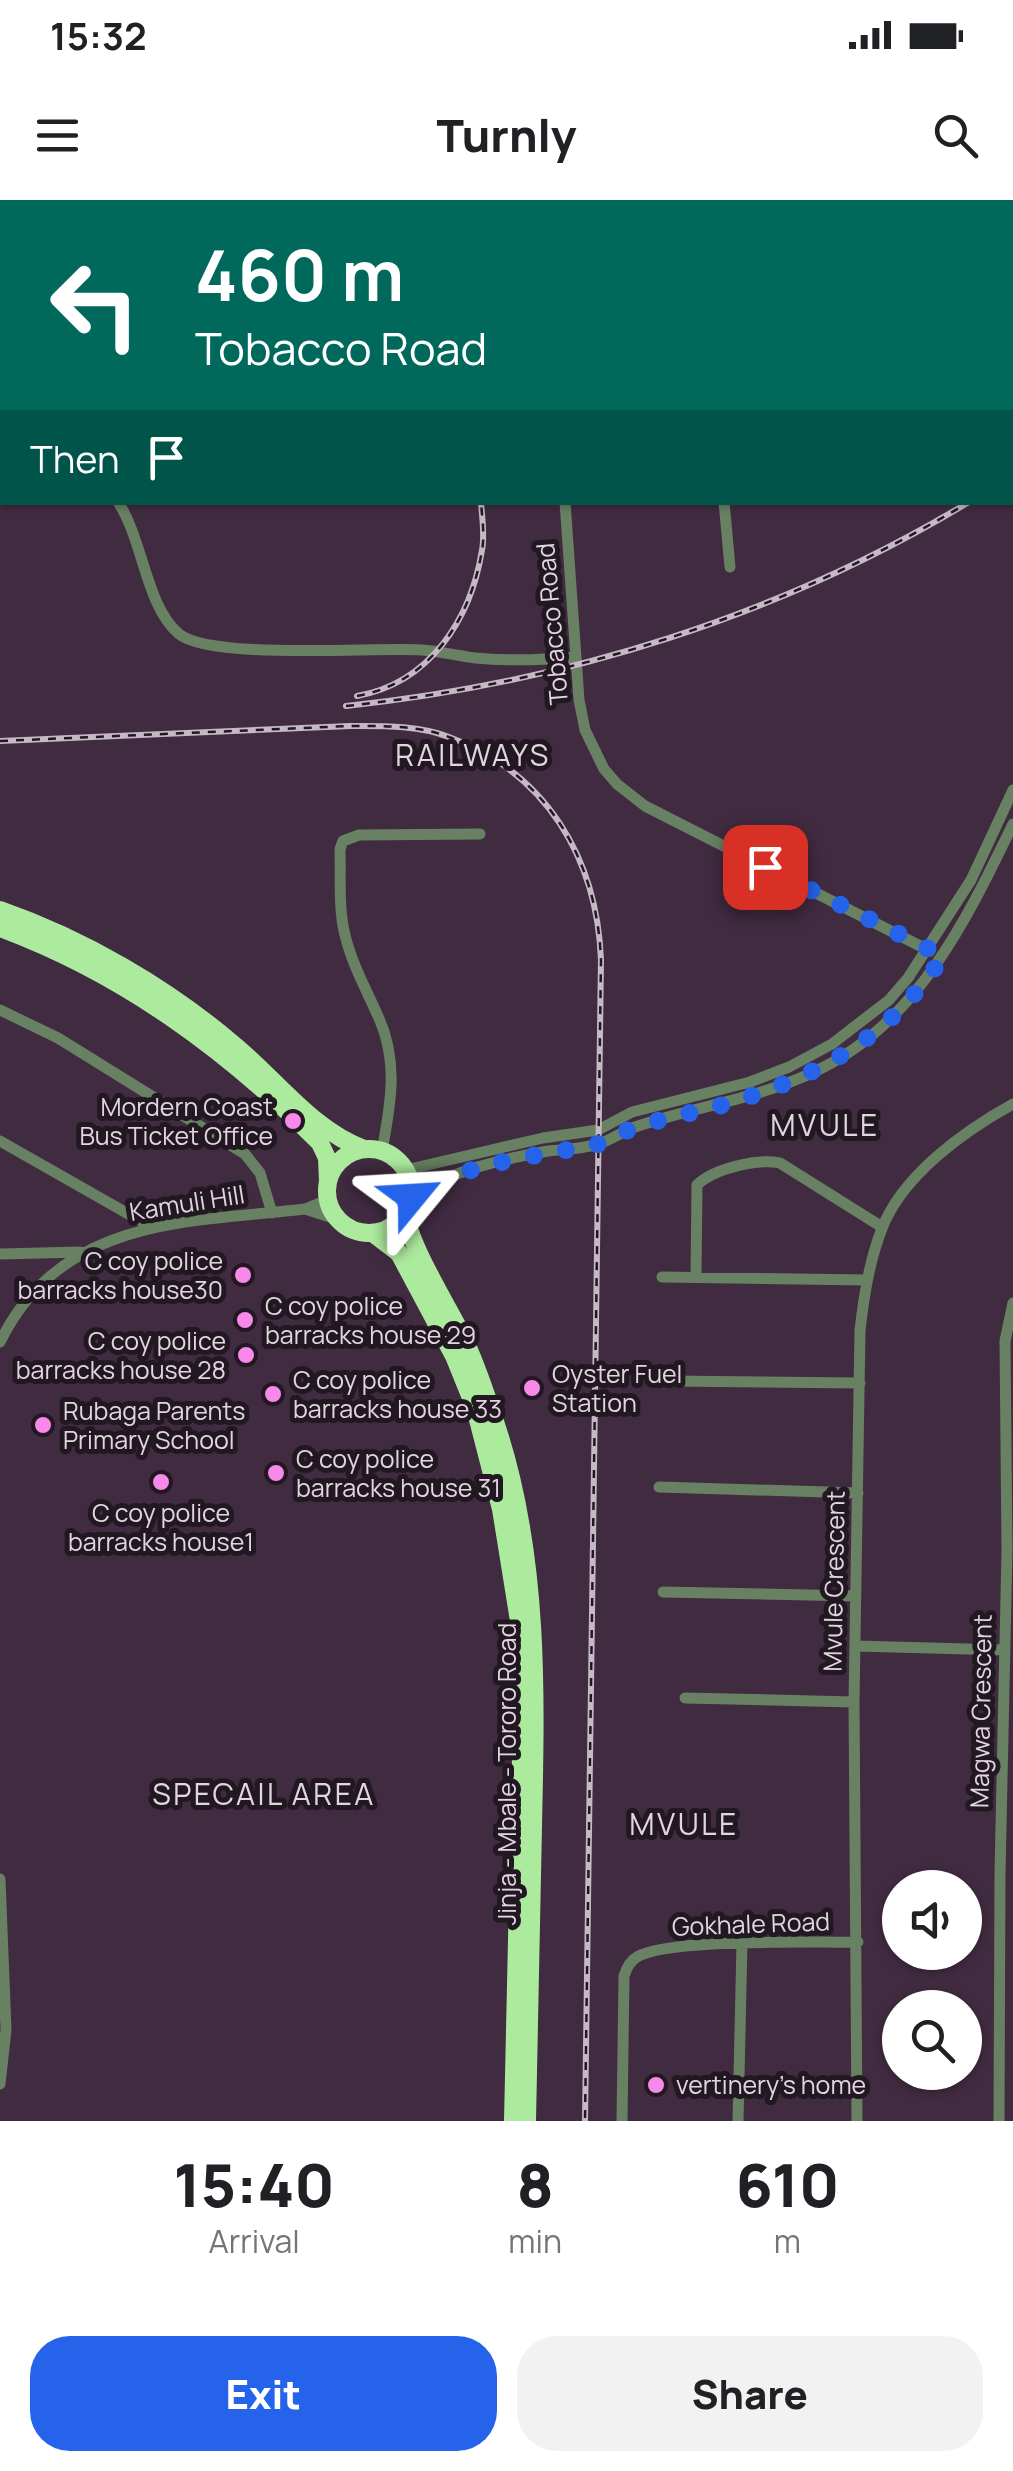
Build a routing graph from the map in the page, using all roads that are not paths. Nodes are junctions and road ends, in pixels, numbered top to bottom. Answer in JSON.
{"nodes":[{"id":1,"x":120,"y":505,"type":"edge"},
{"id":2,"x":565,"y":505,"type":"edge"},
{"id":3,"x":724,"y":505,"type":"edge"},
{"id":4,"x":730,"y":567,"type":"dead end"},
{"id":5,"x":574,"y":657,"type":"junction"},
{"id":6,"x":1013,"y":790,"type":"edge"},
{"id":7,"x":1013,"y":824,"type":"edge"},
{"id":8,"x":480,"y":834,"type":"dead end"},
{"id":9,"x":0,"y":910,"type":"edge"},
{"id":10,"x":0,"y":928,"type":"edge"},
{"id":11,"x":926,"y":949,"type":"junction"},
{"id":12,"x":943,"y":956,"type":"junction"},
{"id":13,"x":0,"y":1010,"type":"edge"},
{"id":14,"x":1013,"y":1104,"type":"edge"},
{"id":15,"x":0,"y":1141,"type":"edge"},
{"id":16,"x":373,"y":1150,"type":"junction"},
{"id":17,"x":406,"y":1170,"type":"junction"},
{"id":18,"x":328,"y":1190,"type":"junction"},
{"id":19,"x":409,"y":1204,"type":"junction"},
{"id":20,"x":305,"y":1209,"type":"junction"},
{"id":21,"x":272,"y":1213,"type":"junction"},
{"id":22,"x":336,"y":1219,"type":"junction"},
{"id":23,"x":882,"y":1227,"type":"junction"},
{"id":24,"x":153,"y":1228,"type":"junction"},
{"id":25,"x":374,"y":1234,"type":"junction"},
{"id":26,"x":80,"y":1252,"type":"junction"},
{"id":27,"x":0,"y":1254,"type":"edge"},
{"id":28,"x":662,"y":1277,"type":"dead end"},
{"id":29,"x":696,"y":1277,"type":"junction"},
{"id":30,"x":866,"y":1280,"type":"junction"},
{"id":31,"x":1013,"y":1303,"type":"edge"},
{"id":32,"x":0,"y":1342,"type":"edge"},
{"id":33,"x":667,"y":1381,"type":"dead end"},
{"id":34,"x":860,"y":1383,"type":"junction"},
{"id":35,"x":658,"y":1488,"type":"dead end"},
{"id":36,"x":858,"y":1493,"type":"junction"},
{"id":37,"x":1010,"y":1550,"type":"edge"},
{"id":38,"x":663,"y":1592,"type":"dead end"},
{"id":39,"x":856,"y":1596,"type":"junction"},
{"id":40,"x":856,"y":1646,"type":"junction"},
{"id":41,"x":1004,"y":1650,"type":"junction"},
{"id":42,"x":686,"y":1698,"type":"dead end"},
{"id":43,"x":854,"y":1702,"type":"junction"},
{"id":44,"x":0,"y":1879,"type":"edge"},
{"id":45,"x":858,"y":1942,"type":"junction"},
{"id":46,"x":742,"y":1944,"type":"junction"},
{"id":47,"x":1006,"y":1949,"type":"edge"},
{"id":48,"x":0,"y":2084,"type":"edge"},
{"id":49,"x":513,"y":2121,"type":"edge"},
{"id":50,"x":527,"y":2121,"type":"edge"},
{"id":51,"x":622,"y":2121,"type":"edge"},
{"id":52,"x":738,"y":2121,"type":"edge"},
{"id":53,"x":857,"y":2121,"type":"edge"},
{"id":54,"x":999,"y":2121,"type":"edge"}],
"edges":[{"from":1,"to":5,"type":"street"},
{"from":2,"to":5,"type":"street","name":"Tobacco Road"},
{"from":3,"to":4,"type":"street"},
{"from":5,"to":11,"type":"street","name":"Tobacco Road"},
{"from":6,"to":11,"type":"street"},
{"from":7,"to":12,"type":"street"},
{"from":8,"to":16,"type":"street"},
{"from":9,"to":16,"type":"highway"},
{"from":10,"to":18,"type":"highway"},
{"from":11,"to":12,"type":"street","name":"Tobacco Road"},
{"from":11,"to":17,"type":"street"},
{"from":12,"to":19,"type":"street"},
{"from":13,"to":21,"type":"street"},
{"from":14,"to":23,"type":"street","name":"Mvule Crescent"},
{"from":15,"to":24,"type":"street"},
{"from":16,"to":17,"type":"highway"},
{"from":16,"to":18,"type":"highway"},
{"from":17,"to":19,"type":"highway"},
{"from":18,"to":20,"type":"street","name":"Kamuli Hill"},
{"from":18,"to":22,"type":"highway"},
{"from":19,"to":25,"type":"highway"},
{"from":19,"to":50,"type":"highway","name":"Jinja - Mbale - Tororo Road"},
{"from":20,"to":21,"type":"street","name":"Kamuli Hill"},
{"from":20,"to":22,"type":"street","name":"Kamuli Hill"},
{"from":21,"to":24,"type":"street","name":"Kamuli Hill"},
{"from":22,"to":25,"type":"highway"},
{"from":23,"to":29,"type":"street"},
{"from":23,"to":30,"type":"street","name":"Mvule Crescent"},
{"from":24,"to":26,"type":"street","name":"Kamuli Hill"},
{"from":25,"to":49,"type":"highway","name":"Jinja - Mbale - Tororo Road"},
{"from":26,"to":27,"type":"street"},
{"from":26,"to":32,"type":"street","name":"Kamuli Hill"},
{"from":28,"to":29,"type":"street"},
{"from":29,"to":30,"type":"street"},
{"from":30,"to":34,"type":"street","name":"Mvule Crescent"},
{"from":31,"to":37,"type":"street","name":"Magwa Crescent"},
{"from":33,"to":34,"type":"street"},
{"from":34,"to":36,"type":"street","name":"Mvule Crescent"},
{"from":35,"to":36,"type":"street"},
{"from":36,"to":39,"type":"street","name":"Mvule Crescent"},
{"from":37,"to":41,"type":"street","name":"Magwa Crescent"},
{"from":38,"to":39,"type":"street"},
{"from":39,"to":40,"type":"street","name":"Mvule Crescent"},
{"from":40,"to":41,"type":"street"},
{"from":40,"to":43,"type":"street","name":"Mvule Crescent"},
{"from":41,"to":47,"type":"street","name":"Magwa Crescent"},
{"from":42,"to":43,"type":"street"},
{"from":43,"to":45,"type":"street","name":"Mvule Crescent"},
{"from":44,"to":48,"type":"street"},
{"from":45,"to":46,"type":"street","name":"Gokhale Road"},
{"from":45,"to":53,"type":"street","name":"Mvule Crescent"},
{"from":46,"to":51,"type":"street","name":"Gokhale Road"},
{"from":46,"to":52,"type":"street"},
{"from":47,"to":54,"type":"street","name":"Magwa Crescent"}]}
